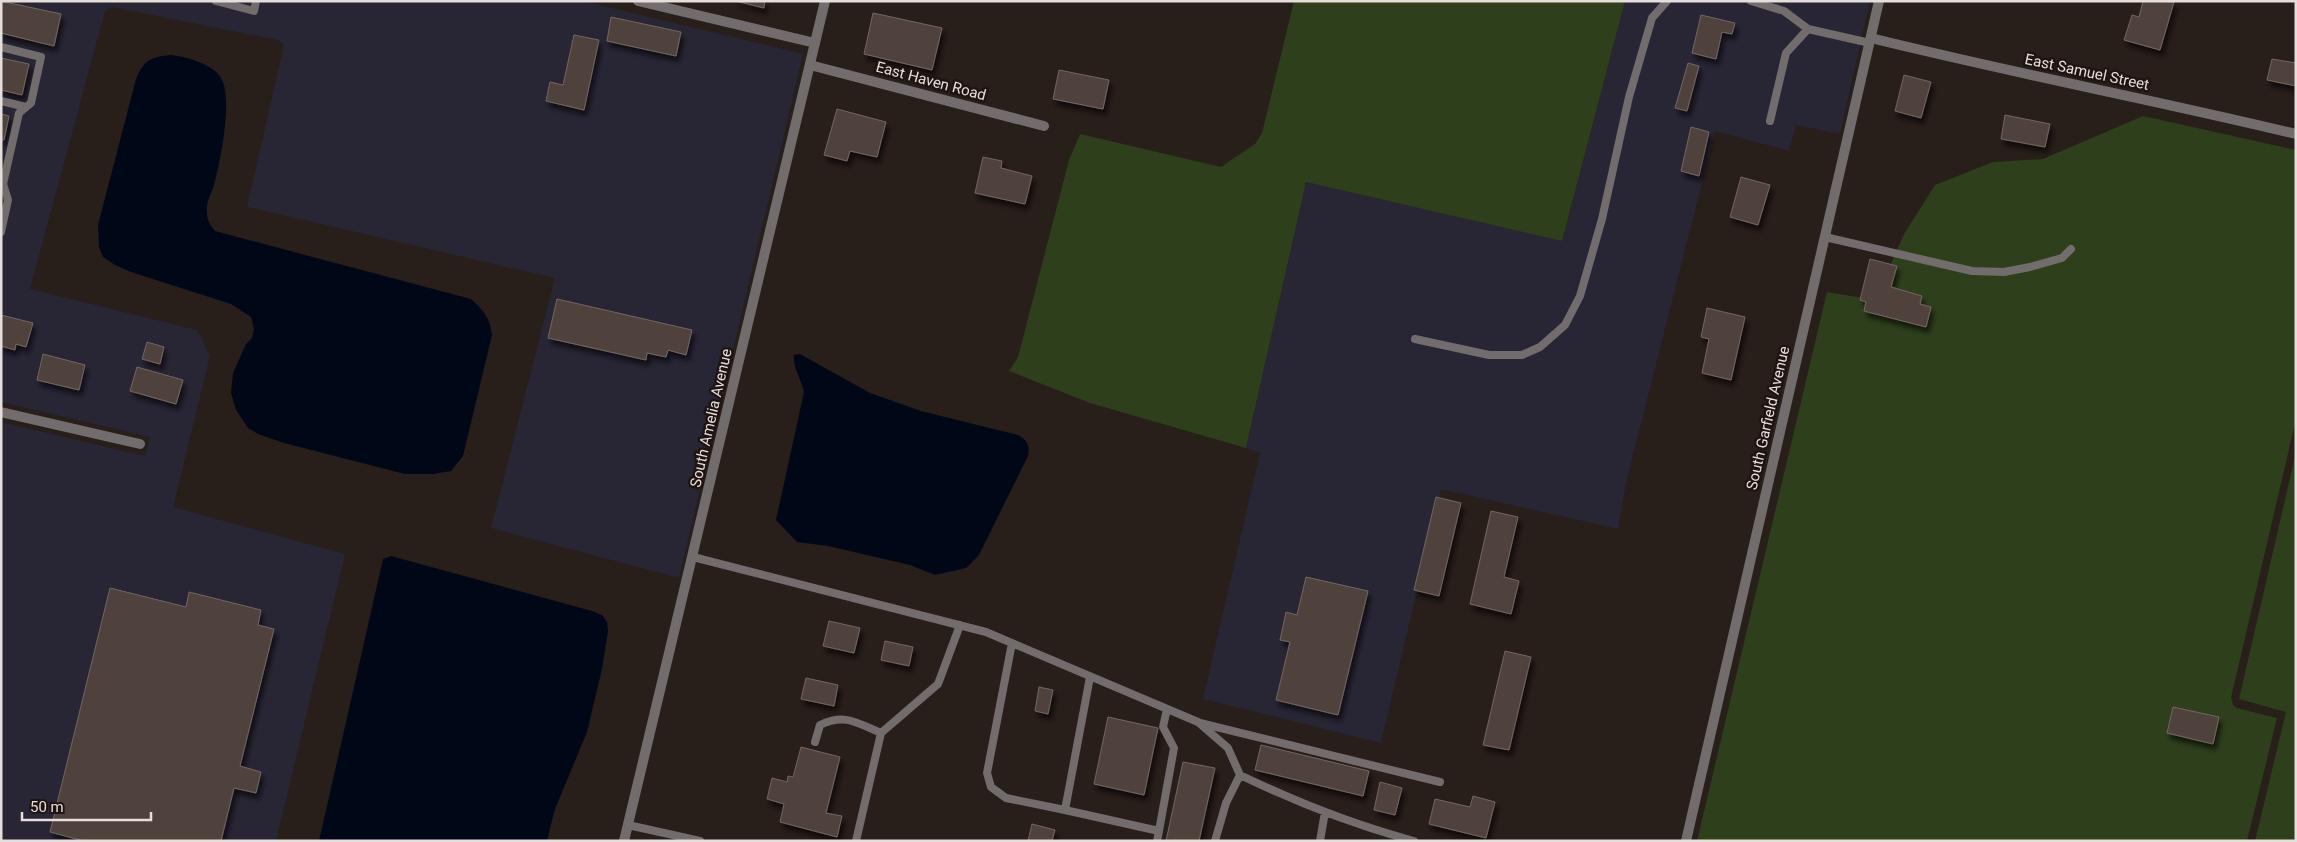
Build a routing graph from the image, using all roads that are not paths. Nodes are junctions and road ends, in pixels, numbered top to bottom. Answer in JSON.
{"nodes":[{"id":1,"x":216,"y":1,"type":"edge"},
{"id":2,"x":256,"y":1,"type":"edge"},
{"id":3,"x":638,"y":1,"type":"edge"},
{"id":4,"x":825,"y":1,"type":"edge"},
{"id":5,"x":1667,"y":1,"type":"edge"},
{"id":6,"x":1751,"y":1,"type":"edge"},
{"id":7,"x":1879,"y":1,"type":"edge"},
{"id":8,"x":1808,"y":29,"type":"junction"},
{"id":9,"x":1871,"y":40,"type":"junction"},
{"id":10,"x":815,"y":43,"type":"junction"},
{"id":11,"x":1,"y":47,"type":"edge"},
{"id":12,"x":810,"y":65,"type":"junction"},
{"id":13,"x":1,"y":101,"type":"edge"},
{"id":14,"x":26,"y":107,"type":"junction"},
{"id":15,"x":1770,"y":121,"type":"dead end"},
{"id":16,"x":1044,"y":126,"type":"dead end"},
{"id":17,"x":2296,"y":134,"type":"edge"},
{"id":18,"x":1,"y":149,"type":"edge"},
{"id":19,"x":10,"y":151,"type":"junction"},
{"id":20,"x":3,"y":186,"type":"edge"},
{"id":21,"x":1,"y":232,"type":"edge"},
{"id":22,"x":1825,"y":237,"type":"junction"},
{"id":23,"x":2070,"y":249,"type":"dead end"},
{"id":24,"x":1415,"y":340,"type":"dead end"},
{"id":25,"x":1,"y":412,"type":"edge"},
{"id":26,"x":140,"y":444,"type":"dead end"},
{"id":27,"x":693,"y":558,"type":"junction"},
{"id":28,"x":960,"y":625,"type":"junction"},
{"id":29,"x":1012,"y":643,"type":"junction"},
{"id":30,"x":1090,"y":676,"type":"junction"},
{"id":31,"x":1167,"y":709,"type":"junction"},
{"id":32,"x":1198,"y":722,"type":"junction"},
{"id":33,"x":881,"y":733,"type":"junction"},
{"id":34,"x":815,"y":742,"type":"dead end"},
{"id":35,"x":1240,"y":775,"type":"junction"},
{"id":36,"x":1440,"y":782,"type":"dead end"},
{"id":37,"x":1066,"y":810,"type":"junction"},
{"id":38,"x":1325,"y":812,"type":"junction"},
{"id":39,"x":628,"y":825,"type":"junction"},
{"id":40,"x":1158,"y":831,"type":"junction"},
{"id":41,"x":624,"y":841,"type":"edge"},
{"id":42,"x":700,"y":841,"type":"edge"},
{"id":43,"x":856,"y":841,"type":"edge"},
{"id":44,"x":1157,"y":841,"type":"edge"},
{"id":45,"x":1215,"y":841,"type":"edge"},
{"id":46,"x":1320,"y":841,"type":"edge"},
{"id":47,"x":1414,"y":841,"type":"edge"},
{"id":48,"x":1686,"y":841,"type":"edge"}],
"edges":[{"from":1,"to":2,"type":"lane"},
{"from":3,"to":10,"type":"street"},
{"from":4,"to":10,"type":"street","name":"South Amelia Avenue"},
{"from":5,"to":24,"type":"lane"},
{"from":6,"to":8,"type":"lane"},
{"from":7,"to":9,"type":"street","name":"South Garfield Avenue"},
{"from":8,"to":9,"type":"lane"},
{"from":8,"to":15,"type":"lane"},
{"from":9,"to":17,"type":"street","name":"East Samuel Street"},
{"from":9,"to":22,"type":"street","name":"South Garfield Avenue"},
{"from":10,"to":12,"type":"street","name":"South Amelia Avenue"},
{"from":11,"to":14,"type":"lane"},
{"from":12,"to":16,"type":"street","name":"East Haven Road"},
{"from":12,"to":27,"type":"street","name":"South Amelia Avenue"},
{"from":13,"to":14,"type":"lane"},
{"from":14,"to":19,"type":"lane"},
{"from":18,"to":19,"type":"lane"},
{"from":19,"to":20,"type":"lane"},
{"from":20,"to":21,"type":"lane"},
{"from":22,"to":23,"type":"lane"},
{"from":22,"to":48,"type":"street","name":"South Garfield Avenue"},
{"from":25,"to":26,"type":"street"},
{"from":27,"to":28,"type":"lane"},
{"from":27,"to":39,"type":"street","name":"South Amelia Avenue"},
{"from":28,"to":29,"type":"lane"},
{"from":28,"to":33,"type":"lane"},
{"from":29,"to":30,"type":"lane"},
{"from":29,"to":37,"type":"lane"},
{"from":30,"to":31,"type":"lane"},
{"from":30,"to":37,"type":"lane"},
{"from":31,"to":32,"type":"lane"},
{"from":31,"to":40,"type":"lane"},
{"from":32,"to":35,"type":"lane"},
{"from":32,"to":36,"type":"lane"},
{"from":33,"to":34,"type":"lane"},
{"from":33,"to":43,"type":"lane"},
{"from":35,"to":38,"type":"lane"},
{"from":35,"to":45,"type":"lane"},
{"from":37,"to":40,"type":"lane"},
{"from":38,"to":46,"type":"lane"},
{"from":38,"to":47,"type":"lane"},
{"from":39,"to":41,"type":"street","name":"South Amelia Avenue"},
{"from":39,"to":42,"type":"lane"},
{"from":40,"to":44,"type":"lane"}]}
